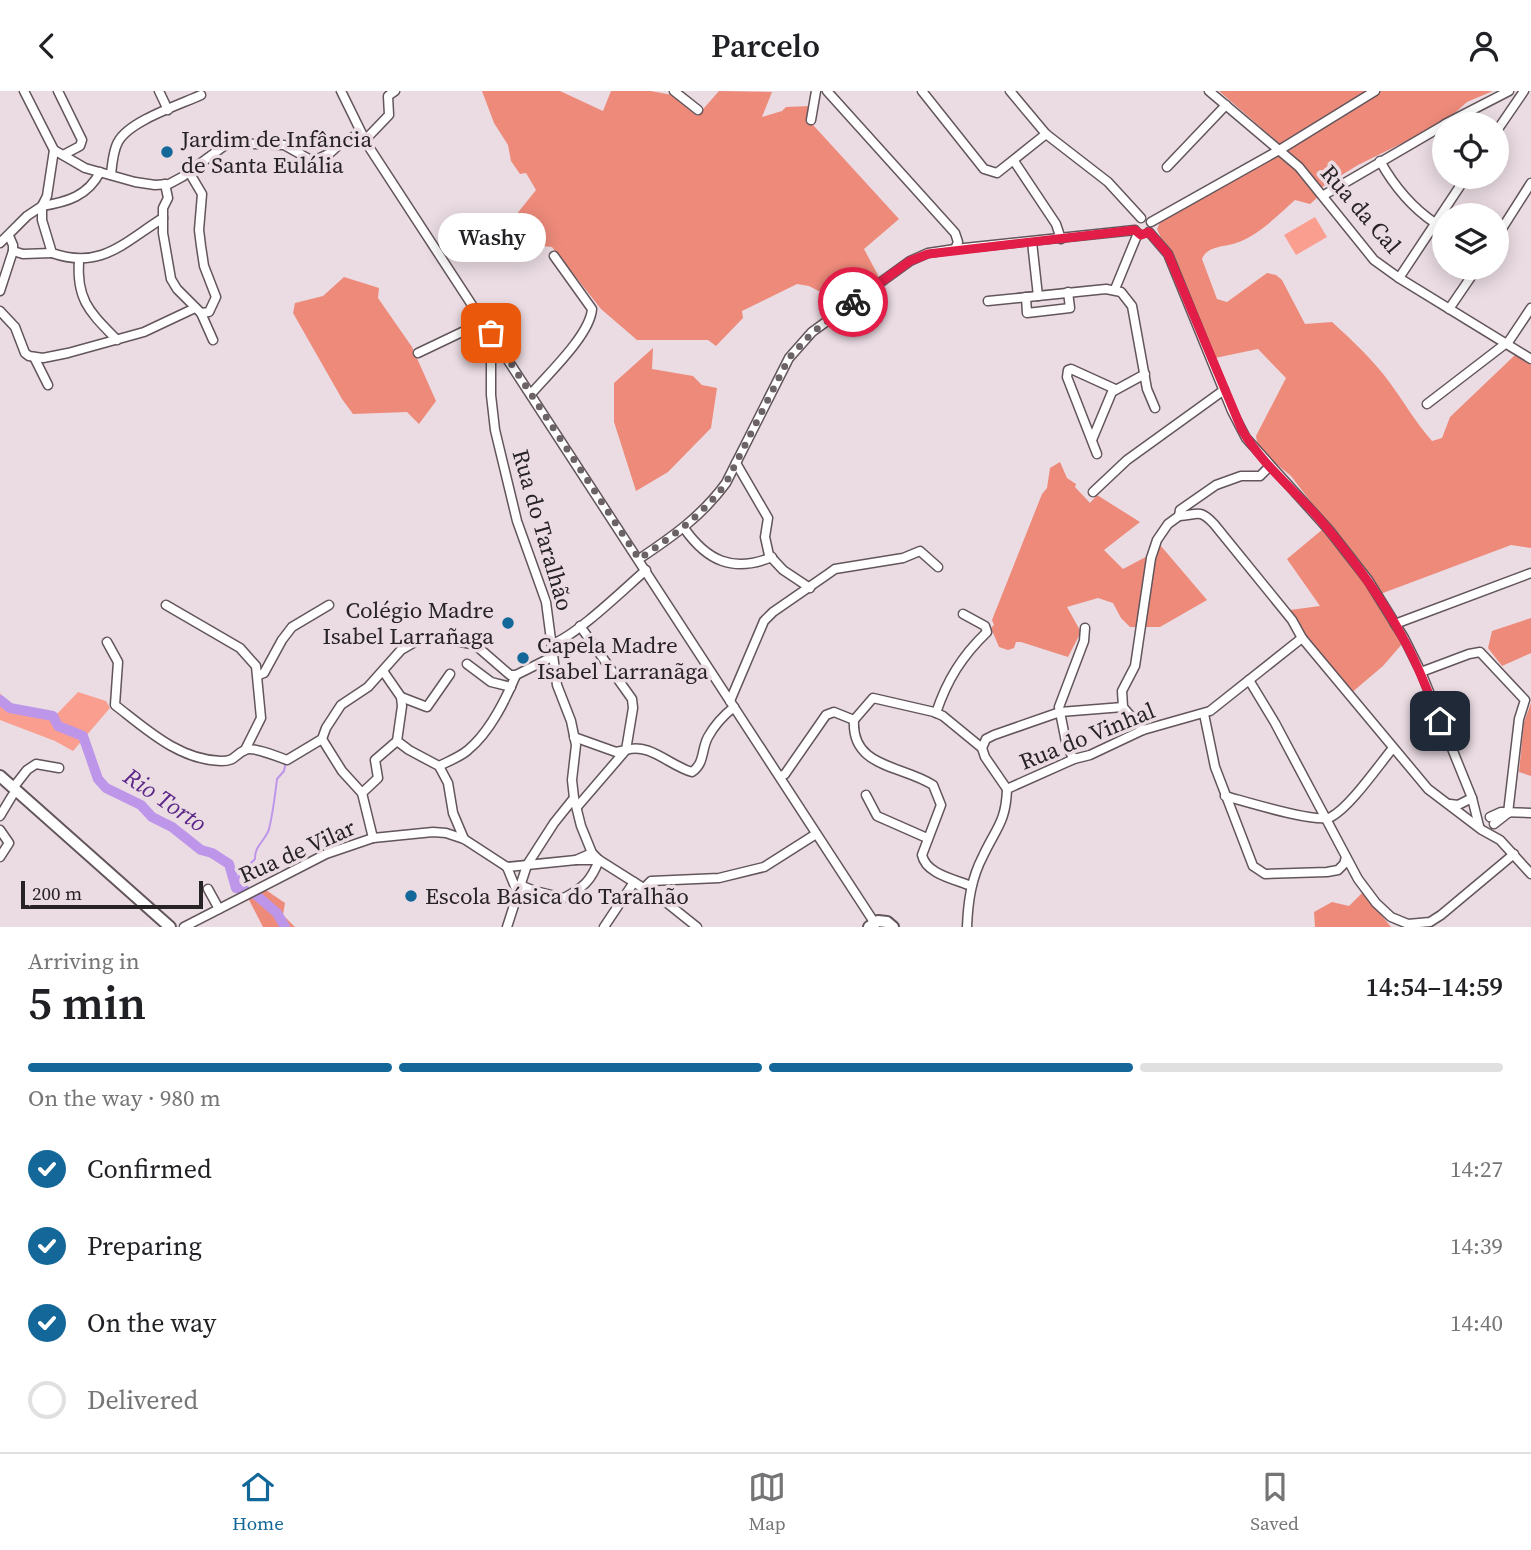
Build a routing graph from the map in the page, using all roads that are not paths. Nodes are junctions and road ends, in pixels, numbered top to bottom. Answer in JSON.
{"nodes":[{"id":1,"x":24,"y":91,"type":"edge"},
{"id":2,"x":58,"y":91,"type":"edge"},
{"id":3,"x":159,"y":91,"type":"edge"},
{"id":4,"x":341,"y":91,"type":"edge"},
{"id":5,"x":395,"y":91,"type":"edge"},
{"id":6,"x":674,"y":91,"type":"edge"},
{"id":7,"x":816,"y":91,"type":"edge"},
{"id":8,"x":827,"y":91,"type":"edge"},
{"id":9,"x":922,"y":91,"type":"edge"},
{"id":10,"x":1010,"y":91,"type":"edge"},
{"id":11,"x":1209,"y":91,"type":"edge"},
{"id":12,"x":1375,"y":91,"type":"edge"},
{"id":13,"x":1509,"y":91,"type":"edge"},
{"id":14,"x":1524,"y":91,"type":"edge"},
{"id":15,"x":201,"y":95,"type":"dead end"},
{"id":16,"x":1227,"y":105,"type":"junction"},
{"id":17,"x":168,"y":110,"type":"junction"},
{"id":18,"x":698,"y":110,"type":"dead end"},
{"id":19,"x":1469,"y":112,"type":"edge"},
{"id":20,"x":1509,"y":113,"type":"edge"},
{"id":21,"x":811,"y":120,"type":"dead end"},
{"id":22,"x":1432,"y":132,"type":"edge"},
{"id":23,"x":1046,"y":134,"type":"junction"},
{"id":24,"x":363,"y":137,"type":"junction"},
{"id":25,"x":1281,"y":149,"type":"junction"},
{"id":26,"x":54,"y":150,"type":"junction"},
{"id":27,"x":63,"y":155,"type":"junction"},
{"id":28,"x":1014,"y":161,"type":"junction"},
{"id":29,"x":1380,"y":161,"type":"junction"},
{"id":30,"x":1167,"y":167,"type":"dead end"},
{"id":31,"x":100,"y":172,"type":"junction"},
{"id":32,"x":189,"y":172,"type":"junction"},
{"id":33,"x":111,"y":175,"type":"junction"},
{"id":34,"x":1531,"y":183,"type":"edge"},
{"id":35,"x":165,"y":184,"type":"junction"},
{"id":36,"x":1324,"y":195,"type":"junction"},
{"id":37,"x":42,"y":206,"type":"junction"},
{"id":38,"x":163,"y":218,"type":"junction"},
{"id":39,"x":1141,"y":218,"type":"junction"},
{"id":40,"x":1509,"y":218,"type":"edge"},
{"id":41,"x":1432,"y":221,"type":"edge"},
{"id":42,"x":1150,"y":222,"type":"junction"},
{"id":43,"x":1432,"y":228,"type":"edge"},
{"id":44,"x":1136,"y":232,"type":"junction"},
{"id":45,"x":1149,"y":232,"type":"junction"},
{"id":46,"x":9,"y":236,"type":"junction"},
{"id":47,"x":1061,"y":239,"type":"junction"},
{"id":48,"x":1032,"y":242,"type":"junction"},
{"id":49,"x":0,"y":243,"type":"edge"},
{"id":50,"x":955,"y":249,"type":"junction"},
{"id":51,"x":13,"y":251,"type":"junction"},
{"id":52,"x":51,"y":253,"type":"junction"},
{"id":53,"x":554,"y":257,"type":"dead end"},
{"id":54,"x":79,"y":260,"type":"junction"},
{"id":55,"x":1399,"y":278,"type":"junction"},
{"id":56,"x":1469,"y":280,"type":"edge"},
{"id":57,"x":1115,"y":289,"type":"junction"},
{"id":58,"x":0,"y":291,"type":"edge"},
{"id":59,"x":1068,"y":292,"type":"junction"},
{"id":60,"x":1038,"y":296,"type":"junction"},
{"id":61,"x":1026,"y":297,"type":"junction"},
{"id":62,"x":988,"y":301,"type":"dead end"},
{"id":63,"x":1531,"y":308,"type":"edge"},
{"id":64,"x":1449,"y":309,"type":"junction"},
{"id":65,"x":0,"y":311,"type":"edge"},
{"id":66,"x":198,"y":311,"type":"junction"},
{"id":67,"x":483,"y":322,"type":"junction"},
{"id":68,"x":491,"y":333,"type":"junction"},
{"id":69,"x":117,"y":339,"type":"junction"},
{"id":70,"x":213,"y":341,"type":"dead end"},
{"id":71,"x":1505,"y":344,"type":"junction"},
{"id":72,"x":418,"y":353,"type":"dead end"},
{"id":73,"x":34,"y":356,"type":"junction"},
{"id":74,"x":1531,"y":359,"type":"edge"},
{"id":75,"x":512,"y":366,"type":"junction"},
{"id":76,"x":1145,"y":374,"type":"junction"},
{"id":77,"x":491,"y":376,"type":"junction"},
{"id":78,"x":48,"y":385,"type":"dead end"},
{"id":79,"x":1115,"y":389,"type":"junction"},
{"id":80,"x":1224,"y":390,"type":"junction"},
{"id":81,"x":531,"y":394,"type":"junction"},
{"id":82,"x":1427,"y":404,"type":"dead end"},
{"id":83,"x":1155,"y":408,"type":"dead end"},
{"id":84,"x":1092,"y":440,"type":"junction"},
{"id":85,"x":1097,"y":454,"type":"dead end"},
{"id":86,"x":736,"y":463,"type":"junction"},
{"id":87,"x":1270,"y":466,"type":"junction"},
{"id":88,"x":1093,"y":492,"type":"dead end"},
{"id":89,"x":1179,"y":516,"type":"junction"},
{"id":90,"x":684,"y":528,"type":"junction"},
{"id":91,"x":772,"y":557,"type":"junction"},
{"id":92,"x":639,"y":559,"type":"junction"},
{"id":93,"x":938,"y":567,"type":"dead end"},
{"id":94,"x":646,"y":571,"type":"junction"},
{"id":95,"x":1531,"y":573,"type":"edge"},
{"id":96,"x":810,"y":588,"type":"junction"},
{"id":97,"x":166,"y":605,"type":"dead end"},
{"id":98,"x":330,"y":605,"type":"dead end"},
{"id":99,"x":963,"y":614,"type":"dead end"},
{"id":100,"x":1395,"y":624,"type":"junction"},
{"id":101,"x":580,"y":626,"type":"junction"},
{"id":102,"x":1084,"y":628,"type":"dead end"},
{"id":103,"x":1302,"y":638,"type":"junction"},
{"id":104,"x":107,"y":642,"type":"dead end"},
{"id":105,"x":552,"y":644,"type":"junction"},
{"id":106,"x":552,"y":657,"type":"junction"},
{"id":107,"x":467,"y":664,"type":"dead end"},
{"id":108,"x":383,"y":671,"type":"junction"},
{"id":109,"x":1421,"y":672,"type":"junction"},
{"id":110,"x":450,"y":674,"type":"dead end"},
{"id":111,"x":259,"y":675,"type":"junction"},
{"id":112,"x":516,"y":675,"type":"junction"},
{"id":113,"x":1249,"y":680,"type":"junction"},
{"id":114,"x":511,"y":687,"type":"junction"},
{"id":115,"x":401,"y":697,"type":"junction"},
{"id":116,"x":1528,"y":698,"type":"edge"},
{"id":117,"x":732,"y":704,"type":"junction"},
{"id":118,"x":1124,"y":707,"type":"junction"},
{"id":119,"x":1060,"y":712,"type":"junction"},
{"id":120,"x":936,"y":713,"type":"junction"},
{"id":121,"x":1203,"y":714,"type":"junction"},
{"id":122,"x":854,"y":720,"type":"junction"},
{"id":123,"x":1143,"y":730,"type":"junction"},
{"id":124,"x":574,"y":737,"type":"junction"},
{"id":125,"x":322,"y":739,"type":"junction"},
{"id":126,"x":397,"y":741,"type":"junction"},
{"id":127,"x":982,"y":748,"type":"junction"},
{"id":128,"x":1393,"y":748,"type":"junction"},
{"id":129,"x":244,"y":750,"type":"junction"},
{"id":130,"x":626,"y":750,"type":"junction"},
{"id":131,"x":1074,"y":759,"type":"junction"},
{"id":132,"x":439,"y":766,"type":"junction"},
{"id":133,"x":59,"y":768,"type":"dead end"},
{"id":134,"x":0,"y":776,"type":"edge"},
{"id":135,"x":780,"y":777,"type":"junction"},
{"id":136,"x":0,"y":785,"type":"edge"},
{"id":137,"x":1007,"y":789,"type":"junction"},
{"id":138,"x":13,"y":792,"type":"junction"},
{"id":139,"x":362,"y":793,"type":"junction"},
{"id":140,"x":866,"y":795,"type":"dead end"},
{"id":141,"x":1226,"y":796,"type":"junction"},
{"id":142,"x":574,"y":797,"type":"junction"},
{"id":143,"x":1450,"y":804,"type":"junction"},
{"id":144,"x":1474,"y":804,"type":"junction"},
{"id":145,"x":577,"y":807,"type":"junction"},
{"id":146,"x":1459,"y":813,"type":"junction"},
{"id":147,"x":1507,"y":813,"type":"junction"},
{"id":148,"x":1531,"y":813,"type":"edge"},
{"id":149,"x":0,"y":816,"type":"edge"},
{"id":150,"x":1327,"y":818,"type":"junction"},
{"id":151,"x":1487,"y":823,"type":"junction"},
{"id":152,"x":0,"y":830,"type":"edge"},
{"id":153,"x":816,"y":834,"type":"junction"},
{"id":154,"x":373,"y":838,"type":"junction"},
{"id":155,"x":927,"y":838,"type":"junction"},
{"id":156,"x":464,"y":839,"type":"junction"},
{"id":157,"x":592,"y":853,"type":"junction"},
{"id":158,"x":1514,"y":854,"type":"junction"},
{"id":159,"x":0,"y":857,"type":"edge"},
{"id":160,"x":1346,"y":857,"type":"junction"},
{"id":161,"x":576,"y":860,"type":"junction"},
{"id":162,"x":599,"y":860,"type":"junction"},
{"id":163,"x":527,"y":865,"type":"junction"},
{"id":164,"x":508,"y":867,"type":"junction"},
{"id":165,"x":1531,"y":874,"type":"edge"},
{"id":166,"x":634,"y":882,"type":"junction"},
{"id":167,"x":971,"y":886,"type":"junction"},
{"id":168,"x":644,"y":888,"type":"junction"},
{"id":169,"x":208,"y":889,"type":"dead end"},
{"id":170,"x":519,"y":889,"type":"junction"},
{"id":171,"x":219,"y":909,"type":"junction"},
{"id":172,"x":871,"y":925,"type":"edge"},
{"id":173,"x":891,"y":926,"type":"edge"},
{"id":174,"x":1400,"y":926,"type":"edge"},
{"id":175,"x":160,"y":927,"type":"edge"},
{"id":176,"x":170,"y":927,"type":"edge"},
{"id":177,"x":184,"y":927,"type":"edge"},
{"id":178,"x":506,"y":927,"type":"edge"},
{"id":179,"x":604,"y":927,"type":"edge"},
{"id":180,"x":697,"y":927,"type":"edge"},
{"id":181,"x":967,"y":927,"type":"edge"}],
"edges":[{"from":1,"to":26,"type":"street"},
{"from":2,"to":27,"type":"street"},
{"from":3,"to":17,"type":"street"},
{"from":4,"to":24,"type":"street"},
{"from":5,"to":24,"type":"street"},
{"from":6,"to":18,"type":"street"},
{"from":7,"to":21,"type":"street"},
{"from":8,"to":50,"type":"street"},
{"from":9,"to":28,"type":"street"},
{"from":10,"to":23,"type":"street"},
{"from":11,"to":16,"type":"street","name":"Rua da Cal"},
{"from":12,"to":25,"type":"street"},
{"from":13,"to":19,"type":"street"},
{"from":14,"to":20,"type":"street"},
{"from":15,"to":17,"type":"street"},
{"from":16,"to":25,"type":"street","name":"Rua da Cal"},
{"from":16,"to":30,"type":"street"},
{"from":17,"to":33,"type":"street"},
{"from":22,"to":29,"type":"street"},
{"from":23,"to":28,"type":"street"},
{"from":23,"to":39,"type":"street"},
{"from":24,"to":32,"type":"street"},
{"from":24,"to":67,"type":"street"},
{"from":25,"to":36,"type":"street","name":"Rua da Cal"},
{"from":25,"to":42,"type":"street"},
{"from":26,"to":27,"type":"street"},
{"from":26,"to":37,"type":"street"},
{"from":27,"to":31,"type":"street"},
{"from":28,"to":47,"type":"street"},
{"from":29,"to":36,"type":"street"},
{"from":29,"to":41,"type":"street"},
{"from":31,"to":33,"type":"street"},
{"from":31,"to":37,"type":"street"},
{"from":32,"to":35,"type":"street"},
{"from":32,"to":66,"type":"street"},
{"from":33,"to":35,"type":"street"},
{"from":34,"to":40,"type":"street"},
{"from":35,"to":38,"type":"street"},
{"from":36,"to":55,"type":"street","name":"Rua da Cal"},
{"from":37,"to":46,"type":"street"},
{"from":37,"to":52,"type":"street"},
{"from":38,"to":54,"type":"street"},
{"from":38,"to":66,"type":"street"},
{"from":39,"to":42,"type":"street"},
{"from":39,"to":44,"type":"street"},
{"from":42,"to":45,"type":"street"},
{"from":43,"to":55,"type":"street"},
{"from":44,"to":45,"type":"street"},
{"from":44,"to":47,"type":"street"},
{"from":44,"to":57,"type":"street"},
{"from":45,"to":80,"type":"street"},
{"from":46,"to":49,"type":"street"},
{"from":46,"to":51,"type":"street"},
{"from":47,"to":48,"type":"street"},
{"from":48,"to":50,"type":"street"},
{"from":48,"to":60,"type":"street"},
{"from":50,"to":86,"type":"street"},
{"from":51,"to":52,"type":"street"},
{"from":51,"to":58,"type":"street"},
{"from":52,"to":54,"type":"street"},
{"from":53,"to":81,"type":"street"},
{"from":54,"to":69,"type":"street"},
{"from":55,"to":64,"type":"street","name":"Rua da Cal"},
{"from":56,"to":64,"type":"street"},
{"from":57,"to":59,"type":"street"},
{"from":57,"to":76,"type":"street"},
{"from":59,"to":60,"type":"street"},
{"from":59,"to":61,"type":"street"},
{"from":60,"to":61,"type":"street"},
{"from":61,"to":62,"type":"street"},
{"from":63,"to":71,"type":"street"},
{"from":64,"to":71,"type":"street","name":"Rua da Cal"},
{"from":65,"to":73,"type":"street"},
{"from":66,"to":69,"type":"street"},
{"from":66,"to":70,"type":"street"},
{"from":67,"to":68,"type":"street"},
{"from":67,"to":72,"type":"street"},
{"from":68,"to":75,"type":"street"},
{"from":68,"to":77,"type":"street","name":"Rua do Taralhão"},
{"from":69,"to":73,"type":"street"},
{"from":71,"to":74,"type":"street","name":"Rua da Cal"},
{"from":71,"to":82,"type":"street"},
{"from":73,"to":78,"type":"street"},
{"from":75,"to":77,"type":"street"},
{"from":75,"to":81,"type":"street"},
{"from":76,"to":79,"type":"street"},
{"from":76,"to":83,"type":"street"},
{"from":77,"to":105,"type":"street","name":"Rua do Taralhão"},
{"from":79,"to":84,"type":"street"},
{"from":79,"to":84,"type":"street"},
{"from":80,"to":87,"type":"street"},
{"from":80,"to":88,"type":"street"},
{"from":81,"to":92,"type":"street"},
{"from":84,"to":85,"type":"street"},
{"from":86,"to":90,"type":"street"},
{"from":86,"to":91,"type":"street"},
{"from":87,"to":89,"type":"street"},
{"from":87,"to":100,"type":"street"},
{"from":89,"to":103,"type":"street"},
{"from":89,"to":118,"type":"street"},
{"from":90,"to":91,"type":"street"},
{"from":90,"to":92,"type":"street"},
{"from":91,"to":96,"type":"street"},
{"from":92,"to":94,"type":"street"},
{"from":93,"to":96,"type":"street"},
{"from":94,"to":101,"type":"street"},
{"from":94,"to":117,"type":"street"},
{"from":95,"to":100,"type":"street"},
{"from":96,"to":117,"type":"street"},
{"from":97,"to":111,"type":"street"},
{"from":98,"to":111,"type":"street"},
{"from":99,"to":120,"type":"street"},
{"from":100,"to":109,"type":"street"},
{"from":101,"to":105,"type":"street"},
{"from":101,"to":130,"type":"street"},
{"from":102,"to":119,"type":"street"},
{"from":103,"to":113,"type":"street","name":"Rua do Vinhal"},
{"from":103,"to":128,"type":"street"},
{"from":104,"to":129,"type":"street"},
{"from":105,"to":106,"type":"street","name":"Rua do Taralhão"},
{"from":106,"to":112,"type":"street"},
{"from":106,"to":124,"type":"street","name":"Rua do Taralhão"},
{"from":107,"to":114,"type":"street"},
{"from":108,"to":112,"type":"street"},
{"from":108,"to":115,"type":"street"},
{"from":108,"to":125,"type":"street"},
{"from":109,"to":116,"type":"street"},
{"from":109,"to":144,"type":"street"},
{"from":110,"to":115,"type":"street"},
{"from":111,"to":129,"type":"street"},
{"from":112,"to":114,"type":"street"},
{"from":113,"to":121,"type":"street","name":"Rua do Vinhal"},
{"from":113,"to":150,"type":"street"},
{"from":114,"to":132,"type":"street"},
{"from":115,"to":126,"type":"street"},
{"from":116,"to":147,"type":"street"},
{"from":117,"to":130,"type":"street"},
{"from":117,"to":135,"type":"street"},
{"from":118,"to":119,"type":"street"},
{"from":118,"to":123,"type":"street"},
{"from":119,"to":127,"type":"street"},
{"from":119,"to":131,"type":"street"},
{"from":120,"to":122,"type":"street"},
{"from":120,"to":127,"type":"street"},
{"from":121,"to":123,"type":"street","name":"Rua do Vinhal"},
{"from":121,"to":141,"type":"street"},
{"from":122,"to":135,"type":"street"},
{"from":122,"to":155,"type":"street"},
{"from":123,"to":131,"type":"street","name":"Rua do Vinhal"},
{"from":124,"to":130,"type":"street"},
{"from":124,"to":142,"type":"street","name":"Rua do Taralhão"},
{"from":125,"to":129,"type":"street"},
{"from":125,"to":139,"type":"street"},
{"from":126,"to":132,"type":"street"},
{"from":126,"to":139,"type":"street"},
{"from":127,"to":137,"type":"street"},
{"from":128,"to":143,"type":"street"},
{"from":128,"to":150,"type":"street"},
{"from":130,"to":145,"type":"street"},
{"from":131,"to":137,"type":"street","name":"Rua do Vinhal"},
{"from":132,"to":156,"type":"street"},
{"from":133,"to":138,"type":"street"},
{"from":134,"to":138,"type":"main road"},
{"from":135,"to":153,"type":"street"},
{"from":136,"to":138,"type":"main road"},
{"from":137,"to":167,"type":"street","name":"Rua do Vinhal"},
{"from":138,"to":149,"type":"street"},
{"from":138,"to":175,"type":"main road"},
{"from":138,"to":176,"type":"main road"},
{"from":139,"to":154,"type":"street"},
{"from":140,"to":155,"type":"street"},
{"from":141,"to":150,"type":"street"},
{"from":141,"to":160,"type":"street"},
{"from":142,"to":145,"type":"street","name":"Rua do Taralhão"},
{"from":142,"to":163,"type":"street"},
{"from":143,"to":144,"type":"street"},
{"from":143,"to":146,"type":"street"},
{"from":144,"to":146,"type":"street"},
{"from":144,"to":151,"type":"street"},
{"from":145,"to":157,"type":"street","name":"Rua do Taralhão"},
{"from":146,"to":151,"type":"street"},
{"from":147,"to":148,"type":"street"},
{"from":147,"to":151,"type":"street"},
{"from":150,"to":160,"type":"street"},
{"from":151,"to":158,"type":"street"},
{"from":152,"to":159,"type":"street"},
{"from":153,"to":168,"type":"street"},
{"from":153,"to":172,"type":"street"},
{"from":154,"to":156,"type":"street","name":"Rua de Vilar"},
{"from":154,"to":171,"type":"street","name":"Rua de Vilar"},
{"from":155,"to":167,"type":"street"},
{"from":156,"to":164,"type":"street","name":"Rua de Vilar"},
{"from":157,"to":161,"type":"street"},
{"from":157,"to":162,"type":"street","name":"Rua do Taralhão"},
{"from":158,"to":165,"type":"street"},
{"from":158,"to":174,"type":"street"},
{"from":160,"to":174,"type":"street"},
{"from":161,"to":162,"type":"street"},
{"from":161,"to":163,"type":"street"},
{"from":162,"to":166,"type":"street","name":"Rua do Taralhão"},
{"from":162,"to":170,"type":"street"},
{"from":163,"to":164,"type":"street"},
{"from":163,"to":170,"type":"street"},
{"from":164,"to":170,"type":"street"},
{"from":166,"to":168,"type":"street","name":"Rua do Taralhão"},
{"from":166,"to":179,"type":"street"},
{"from":167,"to":181,"type":"street","name":"Rua do Vinhal"},
{"from":168,"to":180,"type":"street","name":"Rua do Taralhão"},
{"from":169,"to":171,"type":"street"},
{"from":170,"to":178,"type":"street"},
{"from":171,"to":177,"type":"street","name":"Rua de Vilar"},
{"from":172,"to":173,"type":"main road"}]}
